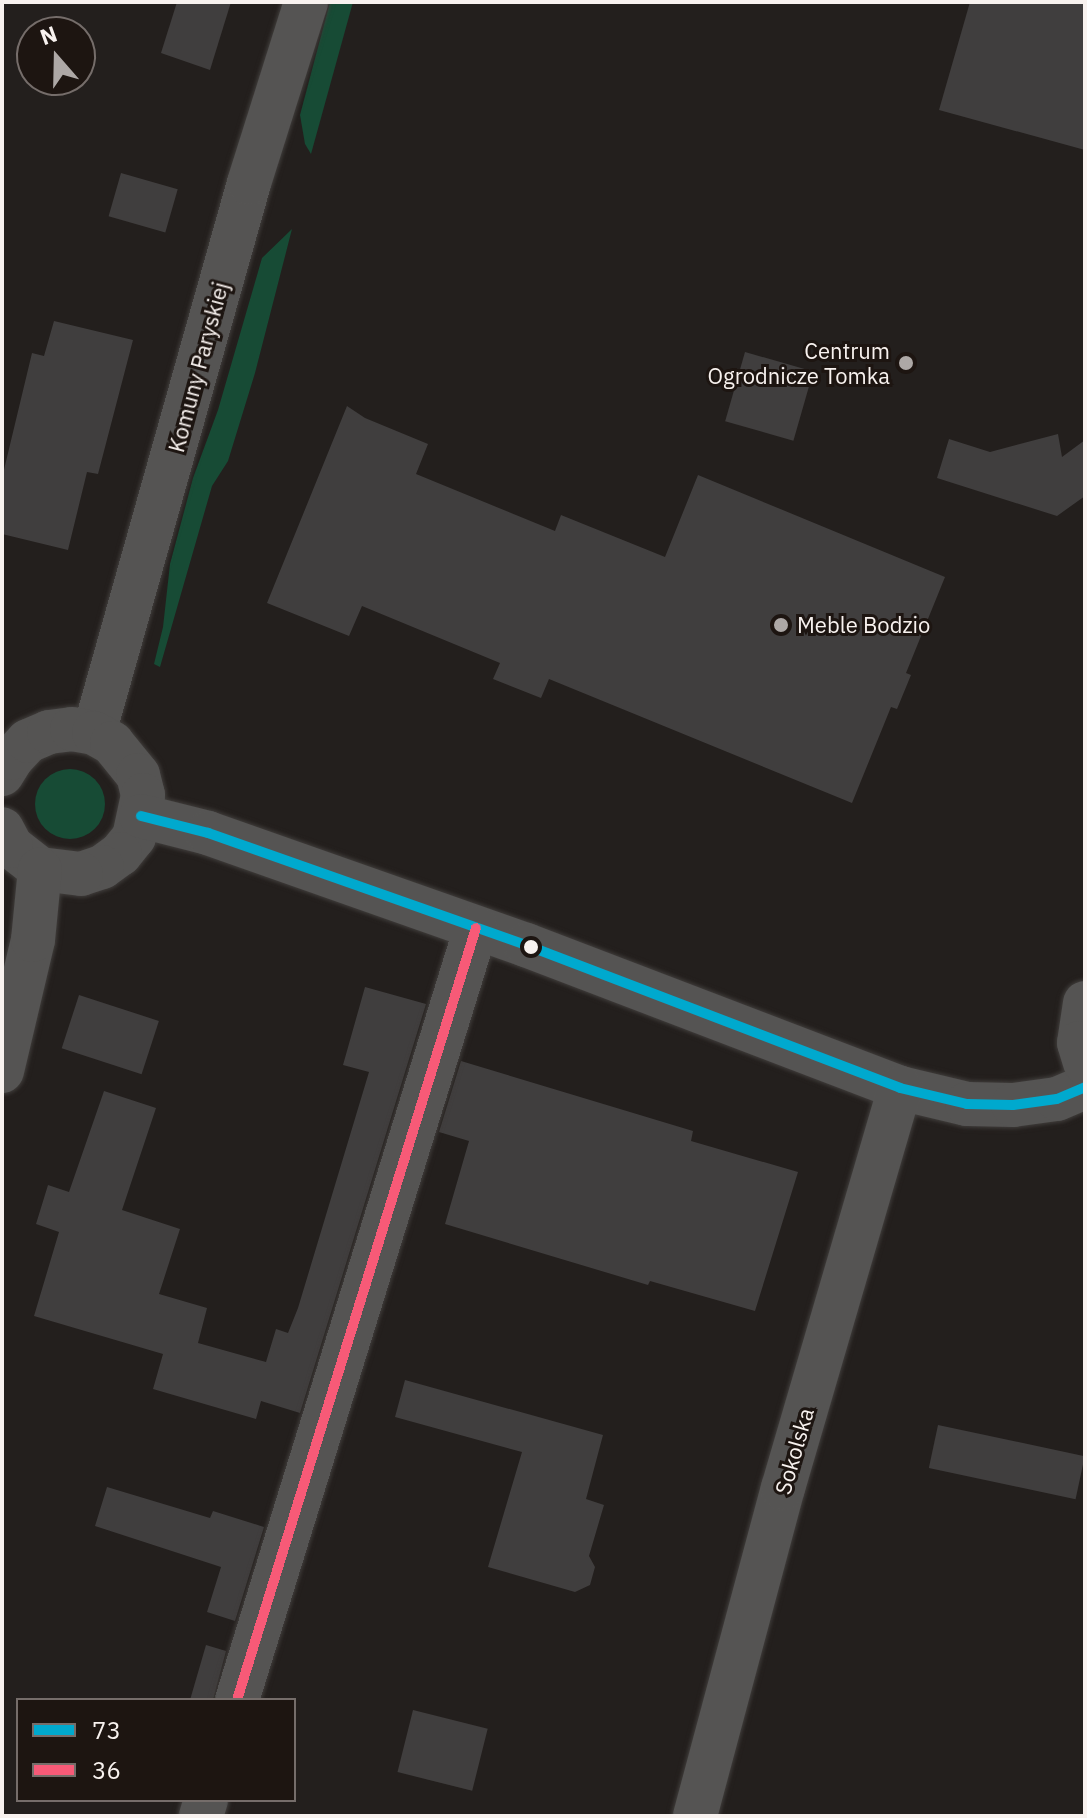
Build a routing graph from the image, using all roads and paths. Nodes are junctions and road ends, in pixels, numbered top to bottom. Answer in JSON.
{"nodes":[{"id":1,"x":306,"y":2,"type":"edge"},
{"id":2,"x":94,"y":733,"type":"junction"},
{"id":3,"x":2,"y":774,"type":"edge"},
{"id":4,"x":141,"y":816,"type":"junction"},
{"id":5,"x":2,"y":829,"type":"edge"},
{"id":6,"x":40,"y":869,"type":"junction"},
{"id":7,"x":476,"y":928,"type":"junction"},
{"id":8,"x":1085,"y":1003,"type":"edge"},
{"id":9,"x":1085,"y":1063,"type":"edge"},
{"id":10,"x":2,"y":1071,"type":"edge"},
{"id":11,"x":1085,"y":1087,"type":"edge"},
{"id":12,"x":900,"y":1088,"type":"junction"},
{"id":13,"x":238,"y":1698,"type":"edge"},
{"id":14,"x":695,"y":1816,"type":"edge"}],
"edges":[{"from":1,"to":2,"type":"street","name":"Komuny Paryskiej"},
{"from":2,"to":3,"type":"street"},
{"from":2,"to":4,"type":"street"},
{"from":4,"to":6,"type":"street"},
{"from":4,"to":7,"type":"street"},
{"from":5,"to":6,"type":"street"},
{"from":6,"to":10,"type":"street"},
{"from":7,"to":12,"type":"street"},
{"from":7,"to":13,"type":"street"},
{"from":8,"to":9,"type":"street"},
{"from":11,"to":12,"type":"street"},
{"from":12,"to":14,"type":"street","name":"Sokolska"}]}
